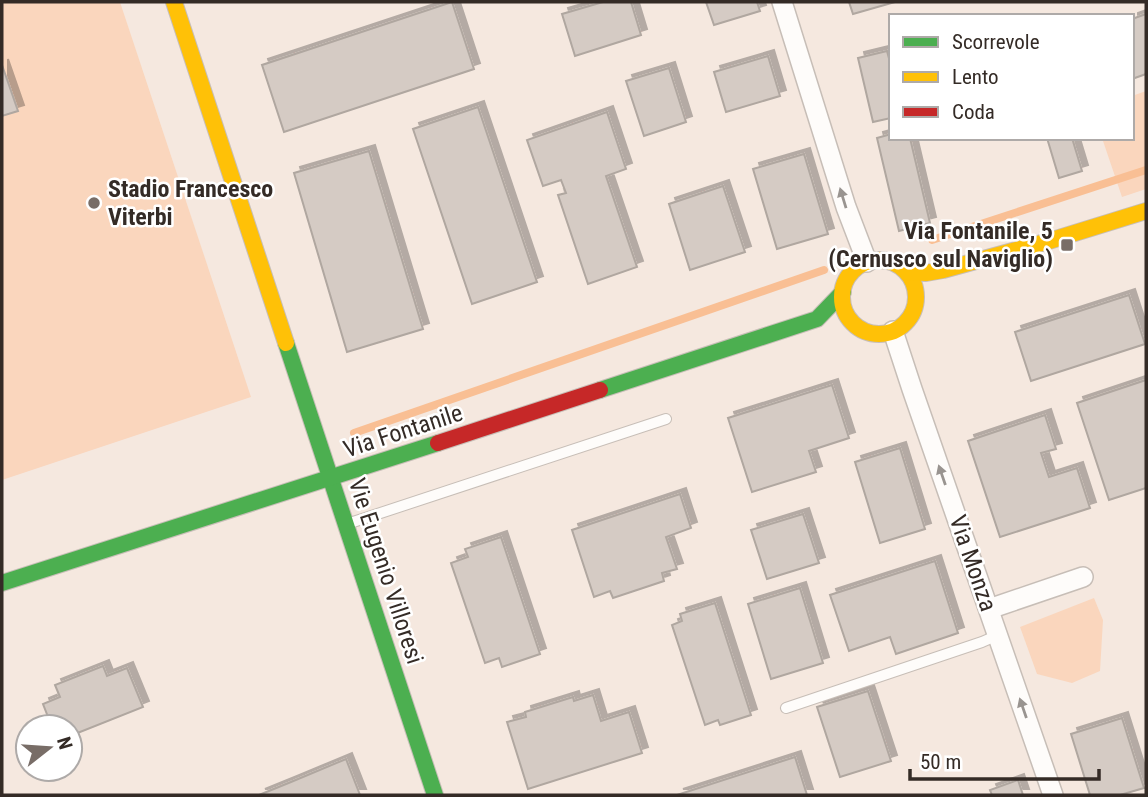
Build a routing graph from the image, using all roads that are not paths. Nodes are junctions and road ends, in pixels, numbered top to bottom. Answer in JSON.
{"nodes":[{"id":1,"x":174,"y":2,"type":"edge"},
{"id":2,"x":782,"y":2,"type":"edge"},
{"id":3,"x":1146,"y":211,"type":"edge"},
{"id":4,"x":1049,"y":241,"type":"junction"},
{"id":5,"x":867,"y":262,"type":"junction"},
{"id":6,"x":907,"y":272,"type":"junction"},
{"id":7,"x":843,"y":292,"type":"junction"},
{"id":8,"x":916,"y":296,"type":"junction"},
{"id":9,"x":817,"y":319,"type":"junction"},
{"id":10,"x":858,"y":327,"type":"junction"},
{"id":11,"x":893,"y":331,"type":"junction"},
{"id":12,"x":666,"y":419,"type":"dead end"},
{"id":13,"x":331,"y":478,"type":"junction"},
{"id":14,"x":347,"y":525,"type":"junction"},
{"id":15,"x":1083,"y":577,"type":"dead end"},
{"id":16,"x":2,"y":583,"type":"edge"},
{"id":17,"x":989,"y":609,"type":"junction"},
{"id":18,"x":998,"y":635,"type":"junction"},
{"id":19,"x":786,"y":708,"type":"dead end"},
{"id":20,"x":435,"y":795,"type":"edge"},
{"id":21,"x":1053,"y":795,"type":"edge"}],
"edges":[{"from":1,"to":13,"type":"street","name":"Vie Eugenio Villoresi"},
{"from":5,"to":2,"type":"street","one_way":true},
{"from":3,"to":4,"type":"street"},
{"from":4,"to":6,"type":"street"},
{"from":4,"to":8,"type":"street"},
{"from":5,"to":6,"type":"street"},
{"from":5,"to":7,"type":"street"},
{"from":6,"to":8,"type":"street"},
{"from":7,"to":9,"type":"street","name":"Via Fontanile"},
{"from":7,"to":10,"type":"street"},
{"from":8,"to":11,"type":"street"},
{"from":9,"to":10,"type":"street","name":"Via Fontanile"},
{"from":9,"to":13,"type":"street","name":"Via Fontanile"},
{"from":10,"to":11,"type":"street"},
{"from":17,"to":11,"type":"street","name":"Via Monza","one_way":true},
{"from":12,"to":14,"type":"lane"},
{"from":13,"to":14,"type":"street","name":"Vie Eugenio Villoresi"},
{"from":13,"to":16,"type":"street","name":"Via Fontanile"},
{"from":14,"to":20,"type":"street","name":"Vie Eugenio Villoresi"},
{"from":15,"to":17,"type":"street"},
{"from":17,"to":18,"type":"street","name":"Via Monza"},
{"from":18,"to":19,"type":"lane"},
{"from":21,"to":18,"type":"street","name":"Via Monza","one_way":true}]}
